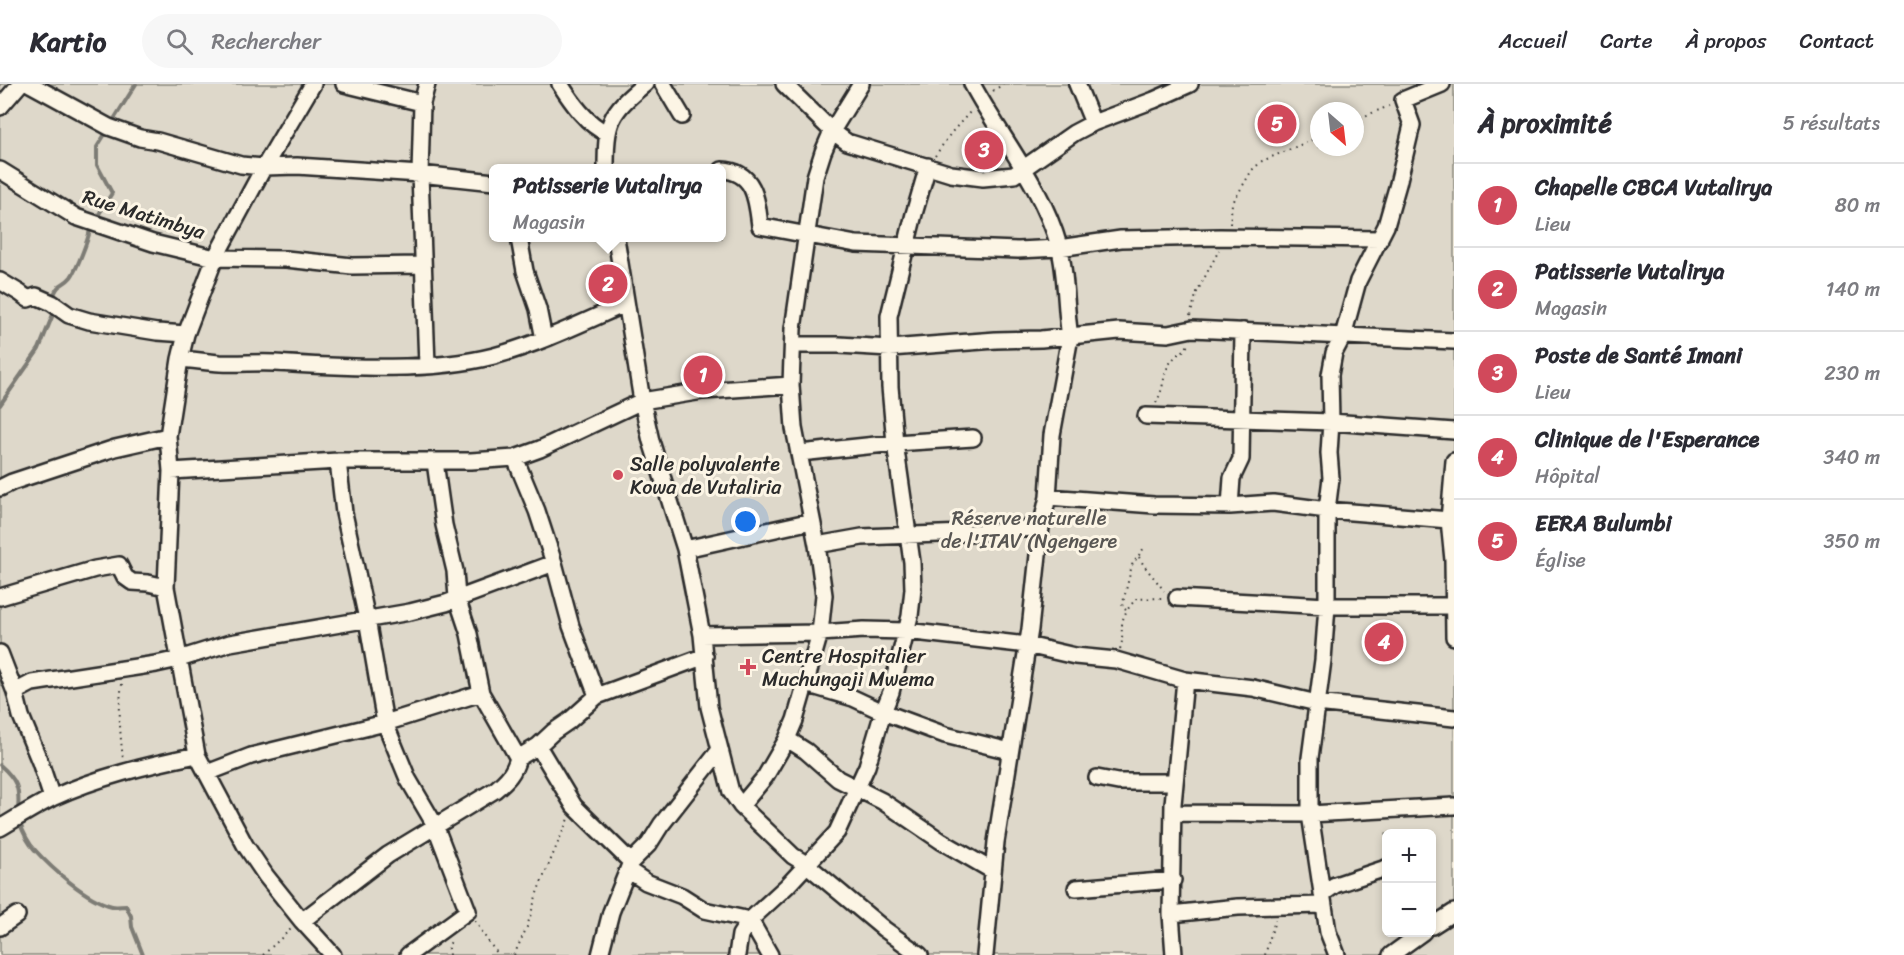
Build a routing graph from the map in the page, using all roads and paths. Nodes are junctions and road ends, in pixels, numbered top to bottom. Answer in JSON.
{"nodes":[{"id":1,"x":20,"y":84,"type":"edge"},
{"id":2,"x":30,"y":84,"type":"edge"},
{"id":3,"x":313,"y":84,"type":"edge"},
{"id":4,"x":344,"y":84,"type":"edge"},
{"id":5,"x":427,"y":84,"type":"edge"},
{"id":6,"x":560,"y":84,"type":"edge"},
{"id":7,"x":645,"y":84,"type":"edge"},
{"id":8,"x":663,"y":84,"type":"edge"},
{"id":9,"x":784,"y":84,"type":"edge"},
{"id":10,"x":861,"y":84,"type":"edge"},
{"id":11,"x":972,"y":84,"type":"edge"},
{"id":12,"x":1003,"y":84,"type":"edge"},
{"id":13,"x":1077,"y":84,"type":"edge"},
{"id":14,"x":1190,"y":84,"type":"edge"},
{"id":15,"x":1442,"y":84,"type":"edge"},
{"id":16,"x":981,"y":100,"type":"junction"},
{"id":17,"x":1403,"y":100,"type":"junction"},
{"id":18,"x":422,"y":103,"type":"junction"},
{"id":19,"x":0,"y":106,"type":"edge"},
{"id":20,"x":681,"y":116,"type":"dead end"},
{"id":21,"x":1364,"y":116,"type":"edge"},
{"id":22,"x":1093,"y":123,"type":"junction"},
{"id":23,"x":832,"y":131,"type":"junction"},
{"id":24,"x":607,"y":133,"type":"junction"},
{"id":25,"x":1310,"y":141,"type":"edge"},
{"id":26,"x":606,"y":164,"type":"edge"},
{"id":27,"x":928,"y":166,"type":"junction"},
{"id":28,"x":264,"y":167,"type":"junction"},
{"id":29,"x":1023,"y":167,"type":"junction"},
{"id":30,"x":0,"y":170,"type":"edge"},
{"id":31,"x":726,"y":170,"type":"edge"},
{"id":32,"x":420,"y":174,"type":"junction"},
{"id":33,"x":489,"y":181,"type":"edge"},
{"id":34,"x":806,"y":235,"type":"junction"},
{"id":35,"x":1220,"y":237,"type":"junction"},
{"id":36,"x":1380,"y":239,"type":"junction"},
{"id":37,"x":520,"y":242,"type":"edge"},
{"id":38,"x":617,"y":242,"type":"edge"},
{"id":39,"x":906,"y":246,"type":"junction"},
{"id":40,"x":1059,"y":248,"type":"junction"},
{"id":41,"x":215,"y":258,"type":"junction"},
{"id":42,"x":422,"y":265,"type":"junction"},
{"id":43,"x":0,"y":281,"type":"edge"},
{"id":44,"x":625,"y":304,"type":"junction"},
{"id":45,"x":1192,"y":329,"type":"junction"},
{"id":46,"x":1243,"y":331,"type":"junction"},
{"id":47,"x":186,"y":334,"type":"junction"},
{"id":48,"x":1343,"y":336,"type":"junction"},
{"id":49,"x":1070,"y":337,"type":"junction"},
{"id":50,"x":544,"y":339,"type":"junction"},
{"id":51,"x":1454,"y":341,"type":"edge"},
{"id":52,"x":794,"y":345,"type":"junction"},
{"id":53,"x":890,"y":348,"type":"junction"},
{"id":54,"x":180,"y":358,"type":"junction"},
{"id":55,"x":427,"y":365,"type":"junction"},
{"id":56,"x":791,"y":385,"type":"junction"},
{"id":57,"x":642,"y":401,"type":"junction"},
{"id":58,"x":1146,"y":416,"type":"joint"},
{"id":59,"x":1241,"y":420,"type":"junction"},
{"id":60,"x":1331,"y":422,"type":"junction"},
{"id":61,"x":1454,"y":431,"type":"edge"},
{"id":62,"x":168,"y":436,"type":"junction"},
{"id":63,"x":973,"y":438,"type":"dead end"},
{"id":64,"x":895,"y":443,"type":"junction"},
{"id":65,"x":800,"y":453,"type":"junction"},
{"id":66,"x":515,"y":458,"type":"junction"},
{"id":67,"x":338,"y":461,"type":"junction"},
{"id":68,"x":1454,"y":461,"type":"edge"},
{"id":69,"x":435,"y":462,"type":"junction"},
{"id":70,"x":171,"y":471,"type":"junction"},
{"id":71,"x":0,"y":488,"type":"edge"},
{"id":72,"x":1048,"y":497,"type":"junction"},
{"id":73,"x":1230,"y":506,"type":"junction"},
{"id":74,"x":1327,"y":510,"type":"junction"},
{"id":75,"x":1449,"y":520,"type":"junction"},
{"id":76,"x":812,"y":521,"type":"junction"},
{"id":77,"x":1041,"y":527,"type":"junction"},
{"id":78,"x":909,"y":536,"type":"junction"},
{"id":79,"x":817,"y":545,"type":"junction"},
{"id":80,"x":1144,"y":548,"type":"dead end"},
{"id":81,"x":685,"y":549,"type":"junction"},
{"id":82,"x":1138,"y":557,"type":"junction"},
{"id":83,"x":1453,"y":560,"type":"edge"},
{"id":84,"x":554,"y":563,"type":"junction"},
{"id":85,"x":166,"y":587,"type":"junction"},
{"id":86,"x":0,"y":597,"type":"edge"},
{"id":87,"x":457,"y":598,"type":"junction"},
{"id":88,"x":1177,"y":598,"type":"junction"},
{"id":89,"x":1327,"y":606,"type":"junction"},
{"id":90,"x":1453,"y":606,"type":"edge"},
{"id":91,"x":1126,"y":610,"type":"junction"},
{"id":92,"x":367,"y":619,"type":"junction"},
{"id":93,"x":906,"y":631,"type":"junction"},
{"id":94,"x":820,"y":633,"type":"junction"},
{"id":95,"x":702,"y":635,"type":"junction"},
{"id":96,"x":1454,"y":637,"type":"edge"},
{"id":97,"x":1027,"y":645,"type":"junction"},
{"id":98,"x":0,"y":652,"type":"edge"},
{"id":99,"x":705,"y":656,"type":"junction"},
{"id":100,"x":179,"y":659,"type":"junction"},
{"id":101,"x":1116,"y":660,"type":"junction"},
{"id":102,"x":124,"y":669,"type":"junction"},
{"id":103,"x":1185,"y":680,"type":"junction"},
{"id":104,"x":806,"y":684,"type":"junction"},
{"id":105,"x":15,"y":692,"type":"junction"},
{"id":106,"x":482,"y":693,"type":"junction"},
{"id":107,"x":597,"y":696,"type":"junction"},
{"id":108,"x":1317,"y":703,"type":"junction"},
{"id":109,"x":883,"y":712,"type":"junction"},
{"id":110,"x":1454,"y":718,"type":"edge"},
{"id":111,"x":385,"y":723,"type":"junction"},
{"id":112,"x":787,"y":739,"type":"junction"},
{"id":113,"x":538,"y":746,"type":"junction"},
{"id":114,"x":719,"y":751,"type":"junction"},
{"id":115,"x":1010,"y":751,"type":"junction"},
{"id":116,"x":197,"y":755,"type":"junction"},
{"id":117,"x":518,"y":758,"type":"junction"},
{"id":118,"x":125,"y":772,"type":"junction"},
{"id":119,"x":207,"y":774,"type":"junction"},
{"id":120,"x":1097,"y":778,"type":"dead end"},
{"id":121,"x":1175,"y":782,"type":"junction"},
{"id":122,"x":857,"y":788,"type":"junction"},
{"id":123,"x":52,"y":798,"type":"junction"},
{"id":124,"x":574,"y":806,"type":"junction"},
{"id":125,"x":741,"y":806,"type":"junction"},
{"id":126,"x":1454,"y":806,"type":"edge"},
{"id":127,"x":1173,"y":813,"type":"junction"},
{"id":128,"x":1310,"y":814,"type":"junction"},
{"id":129,"x":435,"y":825,"type":"junction"},
{"id":130,"x":0,"y":828,"type":"edge"},
{"id":131,"x":806,"y":864,"type":"junction"},
{"id":132,"x":630,"y":866,"type":"junction"},
{"id":133,"x":1382,"y":869,"type":"edge"},
{"id":134,"x":993,"y":871,"type":"junction"},
{"id":135,"x":1173,"y":880,"type":"junction"},
{"id":136,"x":1076,"y":888,"type":"dead end"},
{"id":137,"x":1323,"y":900,"type":"junction"},
{"id":138,"x":1274,"y":906,"type":"junction"},
{"id":139,"x":468,"y":910,"type":"junction"},
{"id":140,"x":1454,"y":912,"type":"edge"},
{"id":141,"x":1171,"y":914,"type":"junction"},
{"id":142,"x":17,"y":915,"type":"dead end"},
{"id":143,"x":750,"y":920,"type":"junction"},
{"id":144,"x":302,"y":921,"type":"junction"},
{"id":145,"x":1436,"y":924,"type":"edge"},
{"id":146,"x":0,"y":927,"type":"edge"},
{"id":147,"x":1417,"y":937,"type":"edge"},
{"id":148,"x":263,"y":955,"type":"edge"},
{"id":149,"x":333,"y":955,"type":"edge"},
{"id":150,"x":408,"y":955,"type":"edge"},
{"id":151,"x":500,"y":955,"type":"edge"},
{"id":152,"x":514,"y":955,"type":"edge"},
{"id":153,"x":600,"y":955,"type":"edge"},
{"id":154,"x":737,"y":955,"type":"edge"},
{"id":155,"x":770,"y":955,"type":"edge"},
{"id":156,"x":920,"y":955,"type":"edge"},
{"id":157,"x":985,"y":955,"type":"edge"},
{"id":158,"x":1174,"y":955,"type":"edge"},
{"id":159,"x":1265,"y":955,"type":"edge"},
{"id":160,"x":1337,"y":955,"type":"edge"},
{"id":161,"x":1391,"y":955,"type":"edge"}],
"edges":[{"from":1,"to":19,"type":"street"},
{"from":2,"to":28,"type":"street"},
{"from":3,"to":28,"type":"street"},
{"from":4,"to":18,"type":"street"},
{"from":5,"to":18,"type":"street"},
{"from":6,"to":24,"type":"street"},
{"from":7,"to":24,"type":"street"},
{"from":8,"to":20,"type":"street"},
{"from":9,"to":23,"type":"street"},
{"from":10,"to":23,"type":"street"},
{"from":11,"to":16,"type":"street"},
{"from":12,"to":16,"type":"path"},
{"from":13,"to":22,"type":"street"},
{"from":14,"to":22,"type":"street"},
{"from":15,"to":17,"type":"street"},
{"from":16,"to":27,"type":"path"},
{"from":16,"to":29,"type":"street"},
{"from":17,"to":21,"type":"path"},
{"from":17,"to":36,"type":"street"},
{"from":18,"to":32,"type":"street"},
{"from":22,"to":29,"type":"street"},
{"from":23,"to":27,"type":"street"},
{"from":23,"to":34,"type":"street"},
{"from":24,"to":26,"type":"street"},
{"from":25,"to":35,"type":"path"},
{"from":27,"to":29,"type":"street"},
{"from":27,"to":39,"type":"street"},
{"from":28,"to":32,"type":"street"},
{"from":28,"to":41,"type":"street"},
{"from":29,"to":40,"type":"street"},
{"from":30,"to":41,"type":"street","name":"Rue Matimbya"},
{"from":31,"to":34,"type":"street"},
{"from":32,"to":33,"type":"street"},
{"from":32,"to":42,"type":"street"},
{"from":34,"to":39,"type":"street"},
{"from":34,"to":52,"type":"street"},
{"from":35,"to":36,"type":"street"},
{"from":35,"to":40,"type":"street"},
{"from":35,"to":45,"type":"path"},
{"from":36,"to":48,"type":"street"},
{"from":37,"to":50,"type":"street"},
{"from":38,"to":44,"type":"street"},
{"from":39,"to":40,"type":"street"},
{"from":39,"to":53,"type":"street"},
{"from":40,"to":49,"type":"street"},
{"from":41,"to":42,"type":"street","name":"Rue Matimbya"},
{"from":41,"to":47,"type":"street"},
{"from":42,"to":55,"type":"street"},
{"from":43,"to":47,"type":"street"},
{"from":44,"to":50,"type":"street"},
{"from":44,"to":57,"type":"street"},
{"from":45,"to":46,"type":"street"},
{"from":45,"to":49,"type":"street"},
{"from":45,"to":58,"type":"path"},
{"from":46,"to":48,"type":"street"},
{"from":46,"to":59,"type":"street"},
{"from":47,"to":54,"type":"street"},
{"from":48,"to":51,"type":"street"},
{"from":48,"to":60,"type":"street"},
{"from":49,"to":53,"type":"street"},
{"from":49,"to":72,"type":"street"},
{"from":50,"to":55,"type":"street"},
{"from":52,"to":53,"type":"street"},
{"from":52,"to":56,"type":"street"},
{"from":53,"to":64,"type":"street"},
{"from":54,"to":55,"type":"street"},
{"from":54,"to":62,"type":"street"},
{"from":56,"to":57,"type":"street"},
{"from":56,"to":65,"type":"street"},
{"from":57,"to":66,"type":"street"},
{"from":57,"to":81,"type":"street"},
{"from":58,"to":59,"type":"street"},
{"from":59,"to":60,"type":"street"},
{"from":59,"to":73,"type":"street"},
{"from":60,"to":61,"type":"street"},
{"from":60,"to":74,"type":"street"},
{"from":62,"to":70,"type":"street"},
{"from":62,"to":71,"type":"street"},
{"from":63,"to":64,"type":"street"},
{"from":64,"to":65,"type":"street"},
{"from":64,"to":78,"type":"street"},
{"from":65,"to":76,"type":"street"},
{"from":66,"to":69,"type":"street"},
{"from":66,"to":84,"type":"street"},
{"from":67,"to":69,"type":"street"},
{"from":67,"to":70,"type":"street"},
{"from":67,"to":92,"type":"street"},
{"from":68,"to":75,"type":"street"},
{"from":69,"to":87,"type":"street"},
{"from":70,"to":85,"type":"street"},
{"from":72,"to":73,"type":"street"},
{"from":72,"to":77,"type":"street"},
{"from":73,"to":74,"type":"street"},
{"from":74,"to":75,"type":"street"},
{"from":74,"to":89,"type":"street"},
{"from":75,"to":83,"type":"street"},
{"from":76,"to":79,"type":"street"},
{"from":76,"to":81,"type":"street"},
{"from":77,"to":78,"type":"street"},
{"from":77,"to":97,"type":"street"},
{"from":78,"to":79,"type":"street"},
{"from":78,"to":93,"type":"street"},
{"from":79,"to":94,"type":"street"},
{"from":80,"to":82,"type":"path"},
{"from":81,"to":95,"type":"street"},
{"from":82,"to":88,"type":"path"},
{"from":82,"to":91,"type":"path"},
{"from":83,"to":90,"type":"street"},
{"from":84,"to":87,"type":"street"},
{"from":84,"to":107,"type":"street"},
{"from":85,"to":86,"type":"street"},
{"from":85,"to":100,"type":"street"},
{"from":87,"to":92,"type":"street"},
{"from":87,"to":106,"type":"street"},
{"from":88,"to":89,"type":"street"},
{"from":88,"to":91,"type":"path"},
{"from":89,"to":90,"type":"street"},
{"from":89,"to":108,"type":"street"},
{"from":90,"to":96,"type":"street"},
{"from":91,"to":101,"type":"path"},
{"from":92,"to":100,"type":"street"},
{"from":92,"to":111,"type":"street"},
{"from":93,"to":94,"type":"street"},
{"from":93,"to":97,"type":"street"},
{"from":93,"to":109,"type":"street"},
{"from":94,"to":95,"type":"street"},
{"from":94,"to":104,"type":"street"},
{"from":95,"to":99,"type":"street"},
{"from":97,"to":101,"type":"street"},
{"from":97,"to":115,"type":"street"},
{"from":98,"to":105,"type":"street"},
{"from":99,"to":107,"type":"street"},
{"from":99,"to":114,"type":"street"},
{"from":100,"to":102,"type":"street"},
{"from":100,"to":116,"type":"street"},
{"from":101,"to":103,"type":"street"},
{"from":102,"to":105,"type":"street"},
{"from":102,"to":118,"type":"path"},
{"from":103,"to":108,"type":"street"},
{"from":103,"to":121,"type":"street"},
{"from":104,"to":109,"type":"street"},
{"from":104,"to":112,"type":"street"},
{"from":105,"to":123,"type":"street"},
{"from":106,"to":111,"type":"street"},
{"from":106,"to":117,"type":"street"},
{"from":107,"to":113,"type":"street"},
{"from":108,"to":110,"type":"street"},
{"from":108,"to":128,"type":"street"},
{"from":109,"to":115,"type":"street"},
{"from":109,"to":122,"type":"street"},
{"from":111,"to":119,"type":"street"},
{"from":111,"to":129,"type":"street"},
{"from":112,"to":122,"type":"street"},
{"from":112,"to":125,"type":"street"},
{"from":113,"to":117,"type":"street"},
{"from":113,"to":124,"type":"street"},
{"from":114,"to":125,"type":"street"},
{"from":114,"to":132,"type":"street"},
{"from":115,"to":134,"type":"street"},
{"from":116,"to":118,"type":"street"},
{"from":116,"to":119,"type":"street"},
{"from":117,"to":129,"type":"street"},
{"from":118,"to":123,"type":"street"},
{"from":119,"to":144,"type":"street"},
{"from":120,"to":121,"type":"street"},
{"from":121,"to":127,"type":"street"},
{"from":122,"to":131,"type":"street"},
{"from":122,"to":134,"type":"street"},
{"from":123,"to":130,"type":"street"},
{"from":124,"to":132,"type":"street"},
{"from":124,"to":152,"type":"path"},
{"from":125,"to":131,"type":"street"},
{"from":126,"to":128,"type":"street"},
{"from":127,"to":128,"type":"street"},
{"from":127,"to":135,"type":"street"},
{"from":128,"to":137,"type":"street"},
{"from":129,"to":139,"type":"street"},
{"from":129,"to":144,"type":"street"},
{"from":131,"to":143,"type":"street"},
{"from":131,"to":156,"type":"street"},
{"from":132,"to":143,"type":"street"},
{"from":132,"to":153,"type":"street"},
{"from":133,"to":137,"type":"street"},
{"from":134,"to":157,"type":"street"},
{"from":135,"to":136,"type":"street"},
{"from":135,"to":141,"type":"street"},
{"from":137,"to":138,"type":"street"},
{"from":137,"to":160,"type":"street"},
{"from":138,"to":141,"type":"street"},
{"from":138,"to":159,"type":"path"},
{"from":139,"to":150,"type":"street"},
{"from":139,"to":151,"type":"path"},
{"from":140,"to":145,"type":"street"},
{"from":141,"to":158,"type":"street"},
{"from":142,"to":146,"type":"street"},
{"from":143,"to":154,"type":"street"},
{"from":143,"to":155,"type":"street"},
{"from":144,"to":148,"type":"path"},
{"from":144,"to":149,"type":"street"},
{"from":147,"to":161,"type":"street"}]}
